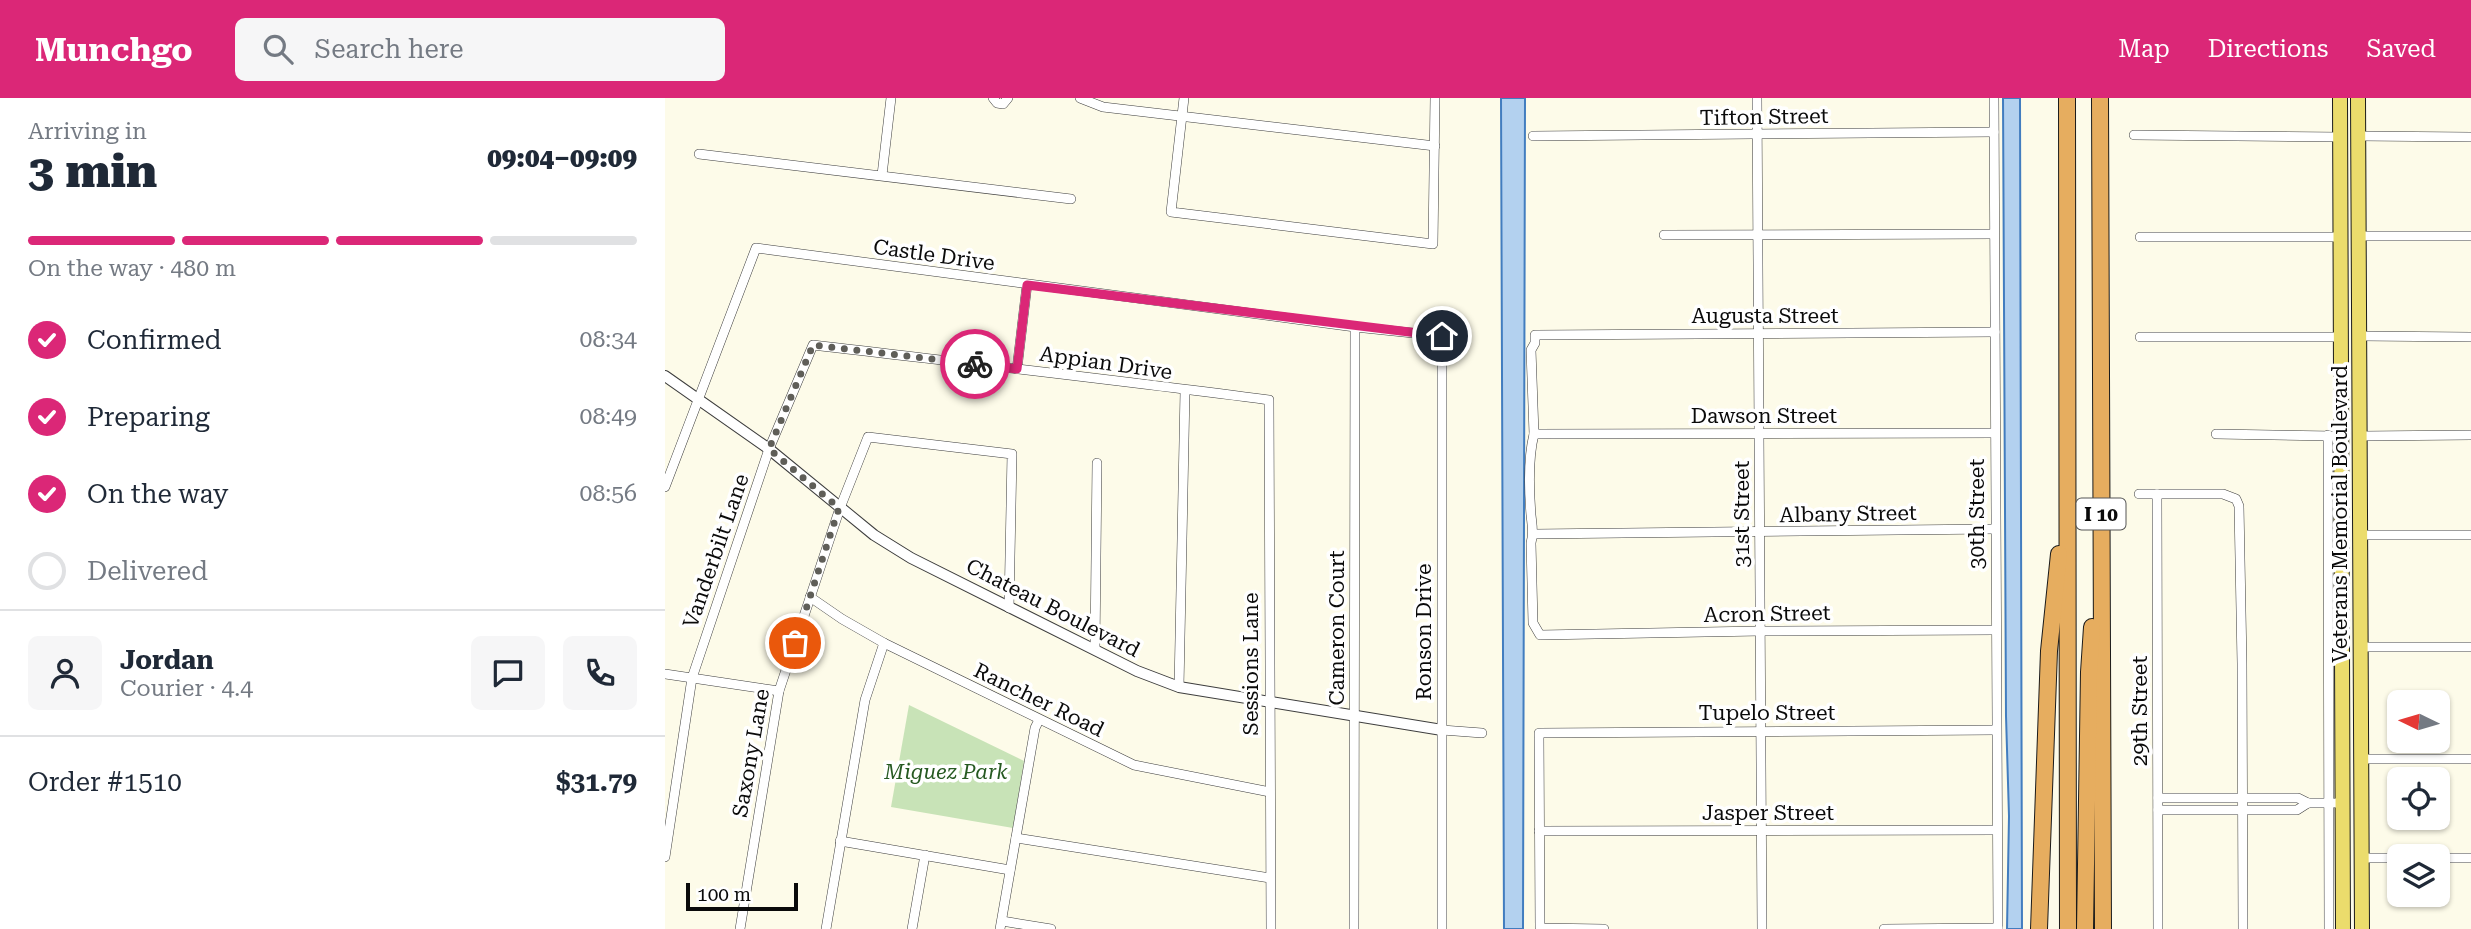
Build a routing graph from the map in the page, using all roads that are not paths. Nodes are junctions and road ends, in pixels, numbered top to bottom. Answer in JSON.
{"nodes":[{"id":1,"x":891,"y":98,"type":"edge"},
{"id":2,"x":993,"y":98,"type":"edge"},
{"id":3,"x":1008,"y":98,"type":"edge"},
{"id":4,"x":1080,"y":98,"type":"edge"},
{"id":5,"x":1185,"y":98,"type":"edge"},
{"id":6,"x":1435,"y":98,"type":"edge"},
{"id":7,"x":1757,"y":98,"type":"edge"},
{"id":8,"x":1994,"y":98,"type":"edge"},
{"id":9,"x":2067,"y":98,"type":"edge"},
{"id":10,"x":2100,"y":98,"type":"edge"},
{"id":11,"x":2340,"y":98,"type":"edge"},
{"id":12,"x":2358,"y":98,"type":"edge"},
{"id":13,"x":1182,"y":117,"type":"junction"},
{"id":14,"x":1994,"y":132,"type":"junction"},
{"id":15,"x":1757,"y":135,"type":"junction"},
{"id":16,"x":2134,"y":135,"type":"dead end"},
{"id":17,"x":1533,"y":136,"type":"dead end"},
{"id":18,"x":2359,"y":136,"type":"junction"},
{"id":19,"x":2471,"y":137,"type":"edge"},
{"id":20,"x":2341,"y":144,"type":"junction"},
{"id":21,"x":1435,"y":146,"type":"junction"},
{"id":22,"x":699,"y":154,"type":"dead end"},
{"id":23,"x":2360,"y":162,"type":"junction"},
{"id":24,"x":882,"y":175,"type":"junction"},
{"id":25,"x":2341,"y":183,"type":"junction"},
{"id":26,"x":2360,"y":193,"type":"junction"},
{"id":27,"x":1071,"y":199,"type":"dead end"},
{"id":28,"x":1758,"y":234,"type":"junction"},
{"id":29,"x":1994,"y":234,"type":"junction"},
{"id":30,"x":1664,"y":235,"type":"dead end"},
{"id":31,"x":2360,"y":236,"type":"junction"},
{"id":32,"x":2471,"y":236,"type":"edge"},
{"id":33,"x":2140,"y":237,"type":"dead end"},
{"id":34,"x":2340,"y":237,"type":"junction"},
{"id":35,"x":2340,"y":284,"type":"junction"},
{"id":36,"x":1027,"y":285,"type":"junction"},
{"id":37,"x":1355,"y":327,"type":"junction"},
{"id":38,"x":1995,"y":332,"type":"junction"},
{"id":39,"x":1759,"y":333,"type":"junction"},
{"id":40,"x":1442,"y":336,"type":"joint"},
{"id":41,"x":2361,"y":336,"type":"junction"},
{"id":42,"x":2140,"y":337,"type":"dead end"},
{"id":43,"x":2341,"y":337,"type":"junction"},
{"id":44,"x":2471,"y":337,"type":"edge"},
{"id":45,"x":813,"y":345,"type":"joint"},
{"id":46,"x":2360,"y":359,"type":"junction"},
{"id":47,"x":1017,"y":369,"type":"junction"},
{"id":48,"x":665,"y":376,"type":"edge"},
{"id":49,"x":1185,"y":391,"type":"junction"},
{"id":50,"x":700,"y":398,"type":"junction"},
{"id":51,"x":1269,"y":400,"type":"joint"},
{"id":52,"x":1995,"y":433,"type":"junction"},
{"id":53,"x":1534,"y":434,"type":"junction"},
{"id":54,"x":1759,"y":434,"type":"junction"},
{"id":55,"x":2216,"y":435,"type":"dead end"},
{"id":56,"x":2471,"y":435,"type":"edge"},
{"id":57,"x":2361,"y":436,"type":"junction"},
{"id":58,"x":2337,"y":440,"type":"junction"},
{"id":59,"x":769,"y":449,"type":"junction"},
{"id":60,"x":1097,"y":463,"type":"dead end"},
{"id":61,"x":2068,"y":475,"type":"junction"},
{"id":62,"x":665,"y":487,"type":"edge"},
{"id":63,"x":2139,"y":494,"type":"dead end"},
{"id":64,"x":2157,"y":494,"type":"junction"},
{"id":65,"x":2101,"y":495,"type":"junction"},
{"id":66,"x":839,"y":508,"type":"junction"},
{"id":67,"x":2361,"y":528,"type":"junction"},
{"id":68,"x":1995,"y":529,"type":"junction"},
{"id":69,"x":1760,"y":533,"type":"junction"},
{"id":70,"x":1534,"y":534,"type":"junction"},
{"id":71,"x":2471,"y":535,"type":"edge"},
{"id":72,"x":810,"y":597,"type":"junction"},
{"id":73,"x":1009,"y":608,"type":"junction"},
{"id":74,"x":2342,"y":620,"type":"junction"},
{"id":75,"x":1996,"y":630,"type":"junction"},
{"id":76,"x":1760,"y":631,"type":"junction"},
{"id":77,"x":884,"y":643,"type":"junction"},
{"id":78,"x":2361,"y":647,"type":"junction"},
{"id":79,"x":2471,"y":647,"type":"edge"},
{"id":80,"x":1095,"y":649,"type":"junction"},
{"id":81,"x":665,"y":674,"type":"edge"},
{"id":82,"x":692,"y":678,"type":"junction"},
{"id":83,"x":2361,"y":681,"type":"junction"},
{"id":84,"x":1179,"y":687,"type":"junction"},
{"id":85,"x":779,"y":691,"type":"junction"},
{"id":86,"x":2342,"y":697,"type":"junction"},
{"id":87,"x":1269,"y":702,"type":"junction"},
{"id":88,"x":1354,"y":716,"type":"junction"},
{"id":89,"x":1039,"y":720,"type":"junction"},
{"id":90,"x":1442,"y":730,"type":"junction"},
{"id":91,"x":1996,"y":730,"type":"junction"},
{"id":92,"x":1761,"y":731,"type":"junction"},
{"id":93,"x":1482,"y":733,"type":"dead end"},
{"id":94,"x":2361,"y":744,"type":"junction"},
{"id":95,"x":2361,"y":759,"type":"junction"},
{"id":96,"x":2471,"y":759,"type":"edge"},
{"id":97,"x":1270,"y":792,"type":"junction"},
{"id":98,"x":2158,"y":797,"type":"junction"},
{"id":99,"x":2242,"y":798,"type":"junction"},
{"id":100,"x":2308,"y":803,"type":"junction"},
{"id":101,"x":2335,"y":803,"type":"junction"},
{"id":102,"x":2158,"y":810,"type":"junction"},
{"id":103,"x":2242,"y":810,"type":"junction"},
{"id":104,"x":1997,"y":830,"type":"junction"},
{"id":105,"x":1539,"y":831,"type":"junction"},
{"id":106,"x":1762,"y":831,"type":"junction"},
{"id":107,"x":1016,"y":838,"type":"junction"},
{"id":108,"x":840,"y":841,"type":"junction"},
{"id":109,"x":2342,"y":852,"type":"junction"},
{"id":110,"x":925,"y":855,"type":"junction"},
{"id":111,"x":665,"y":858,"type":"edge"},
{"id":112,"x":2362,"y":858,"type":"junction"},
{"id":113,"x":2387,"y":858,"type":"edge"},
{"id":114,"x":2450,"y":858,"type":"edge"},
{"id":115,"x":2471,"y":858,"type":"edge"},
{"id":116,"x":1010,"y":870,"type":"junction"},
{"id":117,"x":1270,"y":878,"type":"junction"},
{"id":118,"x":1001,"y":925,"type":"edge"},
{"id":119,"x":2362,"y":927,"type":"edge"},
{"id":120,"x":1540,"y":928,"type":"edge"},
{"id":121,"x":1998,"y":928,"type":"edge"},
{"id":122,"x":740,"y":929,"type":"edge"},
{"id":123,"x":826,"y":929,"type":"edge"},
{"id":124,"x":912,"y":929,"type":"edge"},
{"id":125,"x":1051,"y":929,"type":"edge"},
{"id":126,"x":1271,"y":929,"type":"edge"},
{"id":127,"x":1354,"y":929,"type":"edge"},
{"id":128,"x":1442,"y":929,"type":"edge"},
{"id":129,"x":1604,"y":929,"type":"edge"},
{"id":130,"x":1762,"y":929,"type":"edge"},
{"id":131,"x":1884,"y":929,"type":"edge"},
{"id":132,"x":2039,"y":929,"type":"edge"},
{"id":133,"x":2068,"y":929,"type":"edge"},
{"id":134,"x":2085,"y":929,"type":"edge"},
{"id":135,"x":2103,"y":929,"type":"edge"},
{"id":136,"x":2158,"y":929,"type":"edge"},
{"id":137,"x":2242,"y":929,"type":"edge"},
{"id":138,"x":2329,"y":929,"type":"edge"},
{"id":139,"x":2343,"y":929,"type":"edge"}],
"edges":[{"from":1,"to":24,"type":"street"},
{"from":2,"to":3,"type":"street"},
{"from":4,"to":13,"type":"street"},
{"from":5,"to":13,"type":"street"},
{"from":6,"to":21,"type":"street"},
{"from":7,"to":15,"type":"street","name":"31st Street"},
{"from":8,"to":14,"type":"street","name":"30th Street"},
{"from":9,"to":61,"type":"highway","number":"I 10"},
{"from":10,"to":65,"type":"highway","number":"I 10"},
{"from":11,"to":20,"type":"main road","name":"Veterans Memorial Boulevard"},
{"from":12,"to":18,"type":"main road","name":"Veterans Memorial Boulevard"},
{"from":13,"to":21,"type":"street"},
{"from":13,"to":21,"type":"street"},
{"from":14,"to":15,"type":"street","name":"Tifton Street"},
{"from":14,"to":29,"type":"street","name":"30th Street"},
{"from":15,"to":17,"type":"street","name":"Tifton Street"},
{"from":15,"to":28,"type":"street","name":"31st Street"},
{"from":16,"to":20,"type":"street"},
{"from":18,"to":19,"type":"street"},
{"from":18,"to":23,"type":"main road","name":"Veterans Memorial Boulevard"},
{"from":20,"to":23,"type":"main road"},
{"from":20,"to":25,"type":"main road","name":"Veterans Memorial Boulevard"},
{"from":22,"to":24,"type":"street"},
{"from":23,"to":26,"type":"main road","name":"Veterans Memorial Boulevard"},
{"from":24,"to":27,"type":"street"},
{"from":25,"to":26,"type":"main road"},
{"from":25,"to":34,"type":"main road","name":"Veterans Memorial Boulevard"},
{"from":26,"to":31,"type":"main road","name":"Veterans Memorial Boulevard"},
{"from":28,"to":29,"type":"street"},
{"from":28,"to":30,"type":"street"},
{"from":28,"to":39,"type":"street","name":"31st Street"},
{"from":29,"to":38,"type":"street","name":"30th Street"},
{"from":31,"to":32,"type":"street"},
{"from":31,"to":41,"type":"main road","name":"Veterans Memorial Boulevard"},
{"from":33,"to":34,"type":"street"},
{"from":34,"to":35,"type":"main road","name":"Veterans Memorial Boulevard"},
{"from":35,"to":43,"type":"main road","name":"Veterans Memorial Boulevard"},
{"from":35,"to":46,"type":"main road"},
{"from":36,"to":37,"type":"street","name":"Castle Drive"},
{"from":36,"to":47,"type":"street"},
{"from":36,"to":50,"type":"street","name":"Castle Drive"},
{"from":37,"to":40,"type":"street","name":"Castle Drive"},
{"from":37,"to":88,"type":"street","name":"Cameron Court"},
{"from":38,"to":39,"type":"street","name":"Augusta Street"},
{"from":38,"to":52,"type":"street","name":"30th Street"},
{"from":39,"to":53,"type":"street","name":"Augusta Street"},
{"from":39,"to":54,"type":"street","name":"31st Street"},
{"from":40,"to":90,"type":"street","name":"Ronson Drive"},
{"from":41,"to":44,"type":"street"},
{"from":41,"to":46,"type":"main road","name":"Veterans Memorial Boulevard"},
{"from":42,"to":43,"type":"street"},
{"from":43,"to":58,"type":"main road","name":"Veterans Memorial Boulevard"},
{"from":45,"to":47,"type":"street","name":"Appian Drive"},
{"from":45,"to":59,"type":"street","name":"Vanderbilt Lane"},
{"from":46,"to":57,"type":"main road","name":"Veterans Memorial Boulevard"},
{"from":47,"to":49,"type":"street","name":"Appian Drive"},
{"from":48,"to":50,"type":"street","name":"Chateau Boulevard"},
{"from":49,"to":51,"type":"street","name":"Appian Drive"},
{"from":49,"to":84,"type":"street"},
{"from":50,"to":59,"type":"street","name":"Chateau Boulevard"},
{"from":50,"to":62,"type":"street"},
{"from":51,"to":87,"type":"street","name":"Sessions Lane"},
{"from":52,"to":54,"type":"street","name":"Dawson Street"},
{"from":52,"to":68,"type":"street","name":"30th Street"},
{"from":53,"to":54,"type":"street","name":"Dawson Street"},
{"from":53,"to":70,"type":"street"},
{"from":54,"to":69,"type":"street","name":"31st Street"},
{"from":55,"to":58,"type":"street"},
{"from":56,"to":57,"type":"street"},
{"from":57,"to":67,"type":"main road","name":"Veterans Memorial Boulevard"},
{"from":58,"to":67,"type":"main road"},
{"from":58,"to":74,"type":"main road","name":"Veterans Memorial Boulevard"},
{"from":58,"to":101,"type":"street"},
{"from":59,"to":66,"type":"street","name":"Chateau Boulevard"},
{"from":59,"to":82,"type":"street","name":"Vanderbilt Lane"},
{"from":60,"to":80,"type":"street"},
{"from":61,"to":132,"type":"highway"},
{"from":61,"to":133,"type":"highway","number":"I 10"},
{"from":63,"to":64,"type":"street"},
{"from":64,"to":98,"type":"street","name":"29th Street"},
{"from":64,"to":99,"type":"street"},
{"from":65,"to":134,"type":"highway"},
{"from":65,"to":135,"type":"highway","number":"I 10"},
{"from":66,"to":72,"type":"street","name":"Saxony Lane"},
{"from":66,"to":73,"type":"street","name":"Chateau Boulevard"},
{"from":66,"to":73,"type":"street","name":"Saxony Lane"},
{"from":67,"to":71,"type":"street"},
{"from":67,"to":78,"type":"main road","name":"Veterans Memorial Boulevard"},
{"from":68,"to":69,"type":"street","name":"Albany Street"},
{"from":68,"to":75,"type":"street","name":"30th Street"},
{"from":69,"to":70,"type":"street","name":"Albany Street"},
{"from":69,"to":76,"type":"street","name":"31st Street"},
{"from":70,"to":76,"type":"street","name":"Acron Street"},
{"from":72,"to":77,"type":"street","name":"Rancher Road"},
{"from":72,"to":85,"type":"street","name":"Saxony Lane"},
{"from":73,"to":80,"type":"street","name":"Chateau Boulevard"},
{"from":74,"to":83,"type":"main road"},
{"from":74,"to":86,"type":"main road","name":"Veterans Memorial Boulevard"},
{"from":75,"to":76,"type":"street","name":"Acron Street"},
{"from":75,"to":91,"type":"street","name":"30th Street"},
{"from":76,"to":92,"type":"street","name":"31st Street"},
{"from":77,"to":89,"type":"street","name":"Rancher Road"},
{"from":77,"to":108,"type":"street"},
{"from":78,"to":79,"type":"street"},
{"from":78,"to":83,"type":"main road","name":"Veterans Memorial Boulevard"},
{"from":80,"to":84,"type":"street","name":"Chateau Boulevard"},
{"from":81,"to":82,"type":"street"},
{"from":82,"to":85,"type":"street"},
{"from":82,"to":111,"type":"street","name":"Vanderbilt Lane"},
{"from":83,"to":94,"type":"main road","name":"Veterans Memorial Boulevard"},
{"from":84,"to":87,"type":"street","name":"Chateau Boulevard"},
{"from":85,"to":122,"type":"street","name":"Saxony Lane"},
{"from":86,"to":94,"type":"main road"},
{"from":86,"to":101,"type":"main road","name":"Veterans Memorial Boulevard"},
{"from":87,"to":88,"type":"street","name":"Chateau Boulevard"},
{"from":87,"to":97,"type":"street","name":"Sessions Lane"},
{"from":88,"to":90,"type":"street","name":"Chateau Boulevard"},
{"from":88,"to":127,"type":"street","name":"Cameron Court"},
{"from":89,"to":97,"type":"street","name":"Rancher Road"},
{"from":89,"to":107,"type":"street"},
{"from":90,"to":93,"type":"street","name":"Chateau Boulevard"},
{"from":90,"to":128,"type":"street","name":"Ronson Drive"},
{"from":91,"to":92,"type":"street","name":"Tupelo Street"},
{"from":91,"to":104,"type":"street","name":"30th Street"},
{"from":92,"to":105,"type":"street","name":"Tupelo Street"},
{"from":92,"to":106,"type":"street","name":"31st Street"},
{"from":94,"to":95,"type":"main road","name":"Veterans Memorial Boulevard"},
{"from":95,"to":96,"type":"street"},
{"from":95,"to":112,"type":"main road","name":"Veterans Memorial Boulevard"},
{"from":97,"to":117,"type":"street","name":"Sessions Lane"},
{"from":98,"to":99,"type":"street"},
{"from":98,"to":102,"type":"street","name":"29th Street"},
{"from":99,"to":100,"type":"street"},
{"from":99,"to":103,"type":"street"},
{"from":100,"to":101,"type":"street"},
{"from":100,"to":103,"type":"street"},
{"from":101,"to":109,"type":"main road","name":"Veterans Memorial Boulevard"},
{"from":101,"to":138,"type":"street"},
{"from":102,"to":103,"type":"street"},
{"from":102,"to":136,"type":"street","name":"29th Street"},
{"from":103,"to":137,"type":"street"},
{"from":104,"to":106,"type":"street","name":"Jasper Street"},
{"from":104,"to":121,"type":"street","name":"30th Street"},
{"from":105,"to":106,"type":"street","name":"Jasper Street"},
{"from":105,"to":120,"type":"street"},
{"from":106,"to":130,"type":"street","name":"31st Street"},
{"from":107,"to":116,"type":"street"},
{"from":107,"to":117,"type":"street"},
{"from":108,"to":110,"type":"street"},
{"from":108,"to":123,"type":"street"},
{"from":109,"to":119,"type":"main road"},
{"from":109,"to":139,"type":"main road","name":"Veterans Memorial Boulevard"},
{"from":110,"to":116,"type":"street"},
{"from":110,"to":124,"type":"street"},
{"from":112,"to":113,"type":"street"},
{"from":112,"to":119,"type":"main road","name":"Veterans Memorial Boulevard"},
{"from":114,"to":115,"type":"street"},
{"from":116,"to":118,"type":"street"},
{"from":117,"to":126,"type":"street","name":"Sessions Lane"},
{"from":118,"to":125,"type":"street"},
{"from":120,"to":129,"type":"street"},
{"from":121,"to":131,"type":"street"}]}
